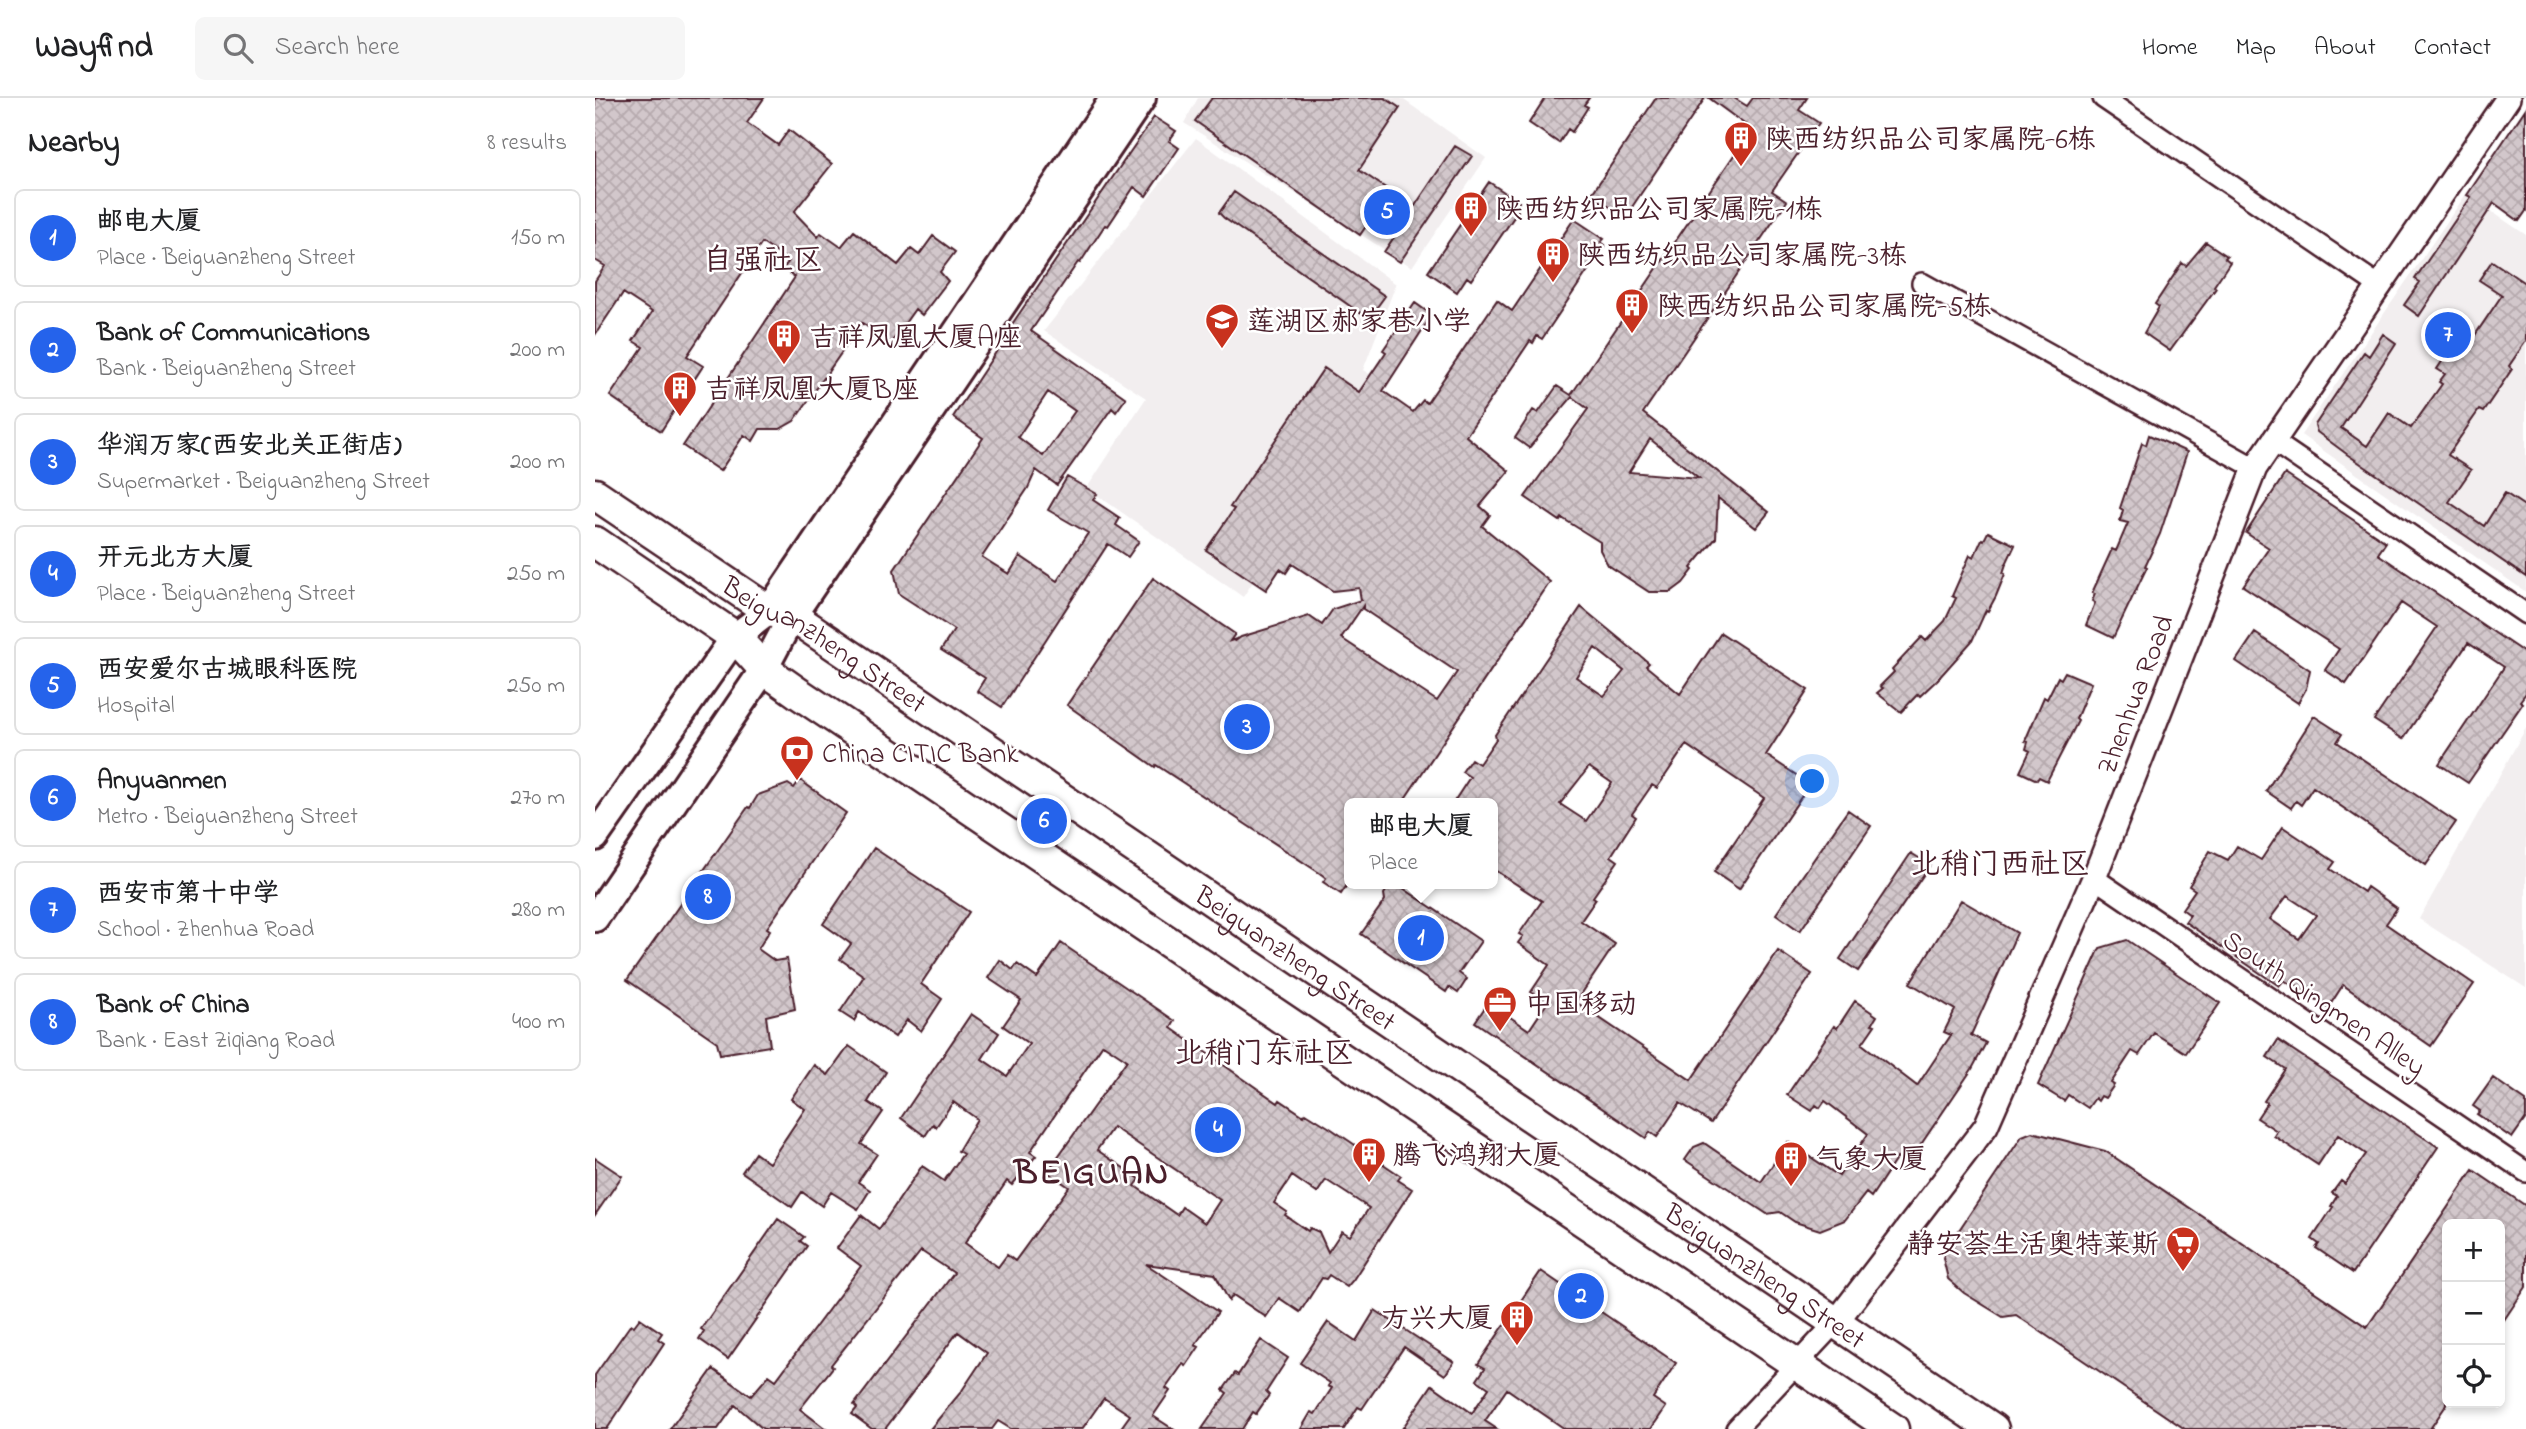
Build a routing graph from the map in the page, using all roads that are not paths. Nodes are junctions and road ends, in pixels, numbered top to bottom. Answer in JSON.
{"nodes":[{"id":1,"x":1114,"y":98,"type":"edge"},
{"id":2,"x":1142,"y":98,"type":"edge"},
{"id":3,"x":2103,"y":98,"type":"edge"},
{"id":4,"x":2508,"y":98,"type":"edge"},
{"id":5,"x":1922,"y":283,"type":"dead end"},
{"id":6,"x":2381,"y":287,"type":"junction"},
{"id":7,"x":2274,"y":442,"type":"junction"},
{"id":8,"x":2255,"y":468,"type":"junction"},
{"id":9,"x":595,"y":494,"type":"edge"},
{"id":10,"x":595,"y":542,"type":"edge"},
{"id":11,"x":780,"y":614,"type":"junction"},
{"id":12,"x":2526,"y":614,"type":"edge"},
{"id":13,"x":735,"y":637,"type":"junction"},
{"id":14,"x":764,"y":669,"type":"junction"},
{"id":15,"x":595,"y":837,"type":"edge"},
{"id":16,"x":2094,"y":878,"type":"junction"},
{"id":17,"x":595,"y":918,"type":"edge"},
{"id":18,"x":2526,"y":1172,"type":"edge"},
{"id":19,"x":1836,"y":1322,"type":"junction"},
{"id":20,"x":1797,"y":1364,"type":"junction"},
{"id":21,"x":1736,"y":1429,"type":"edge"},
{"id":22,"x":1892,"y":1429,"type":"edge"},
{"id":23,"x":1993,"y":1429,"type":"edge"}],
"edges":[{"from":1,"to":11,"type":"main road"},
{"from":2,"to":11,"type":"main road"},
{"from":3,"to":6,"type":"street"},
{"from":4,"to":6,"type":"street","name":"Zhenhua Road"},
{"from":5,"to":8,"type":"street"},
{"from":6,"to":7,"type":"street","name":"Zhenhua Road"},
{"from":7,"to":8,"type":"street","name":"Zhenhua Road"},
{"from":7,"to":12,"type":"street"},
{"from":8,"to":16,"type":"street","name":"Zhenhua Road"},
{"from":9,"to":11,"type":"main road","name":"Beiguanzheng Street"},
{"from":10,"to":13,"type":"main road","name":"Beiguanzheng Street"},
{"from":11,"to":13,"type":"main road"},
{"from":11,"to":14,"type":"main road"},
{"from":11,"to":19,"type":"main road","name":"Beiguanzheng Street"},
{"from":13,"to":14,"type":"main road","name":"Beiguanzheng Street"},
{"from":13,"to":15,"type":"main road"},
{"from":14,"to":17,"type":"main road"},
{"from":14,"to":20,"type":"main road","name":"Beiguanzheng Street"},
{"from":16,"to":18,"type":"street","name":"South Qingmen Alley"},
{"from":16,"to":19,"type":"street","name":"Zhenhua Road"},
{"from":19,"to":20,"type":"street"},
{"from":19,"to":23,"type":"main road","name":"Beiguanzheng Street"},
{"from":20,"to":21,"type":"street"},
{"from":20,"to":22,"type":"main road","name":"Beiguanzheng Street"}]}
